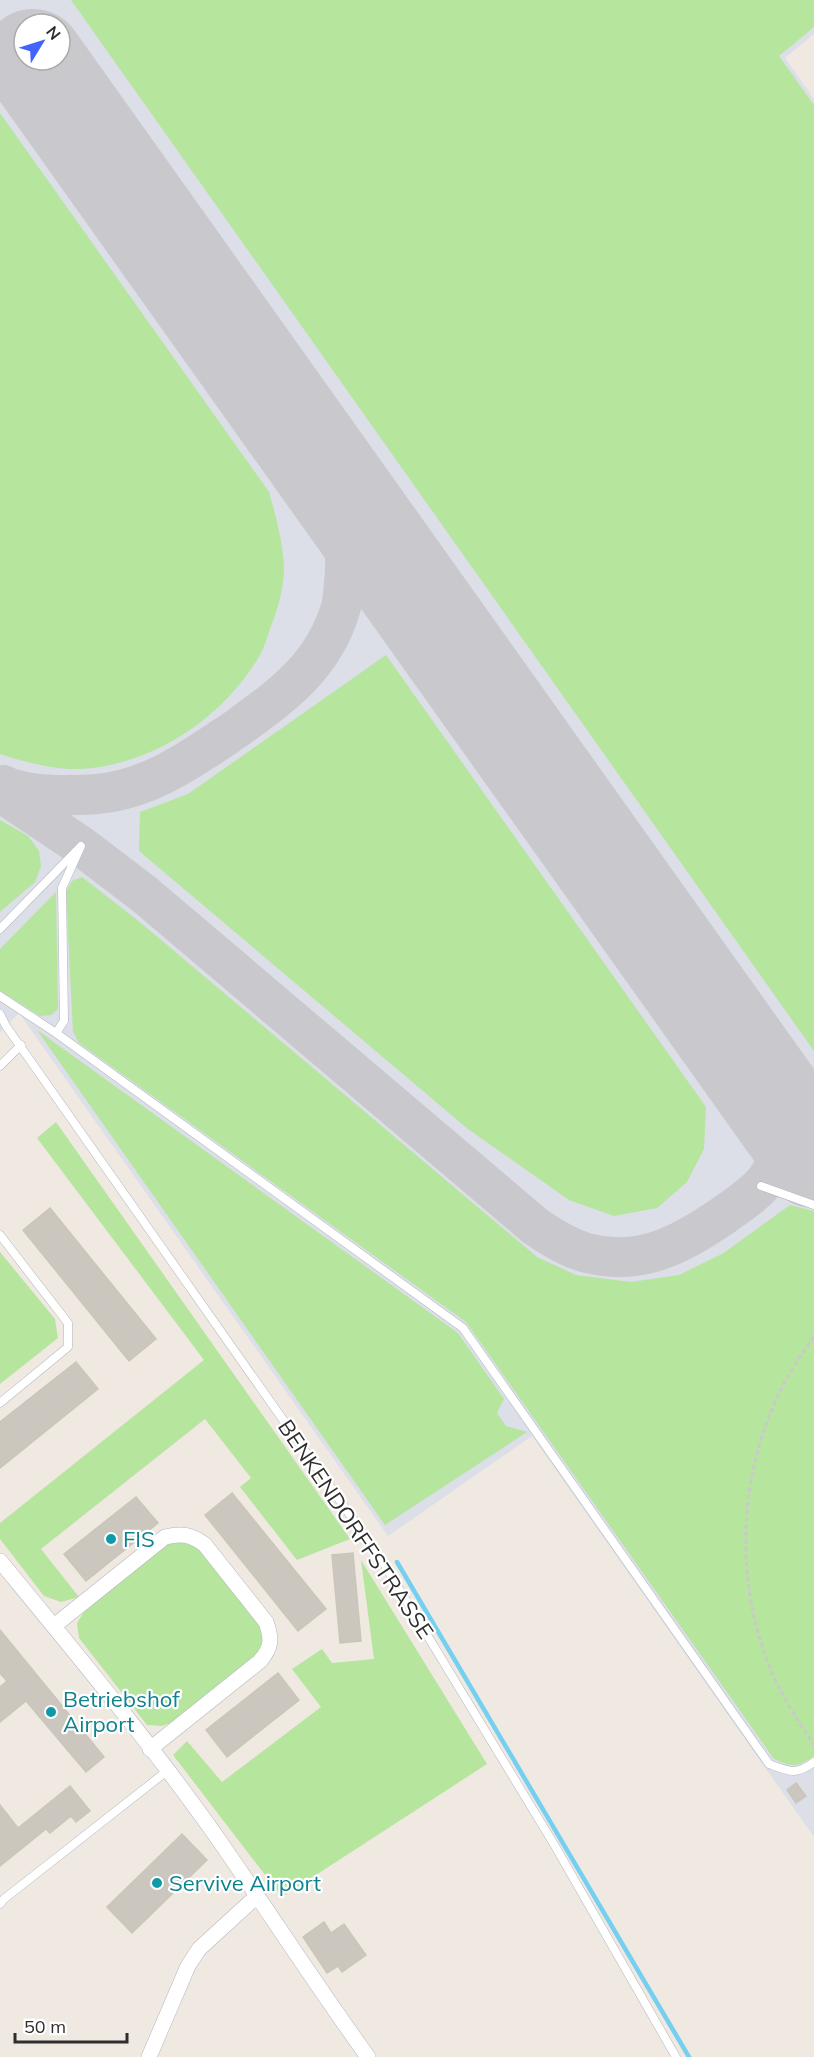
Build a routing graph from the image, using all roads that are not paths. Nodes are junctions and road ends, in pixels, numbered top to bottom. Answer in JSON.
{"nodes":[{"id":1,"x":0,"y":929,"type":"edge"},
{"id":2,"x":0,"y":996,"type":"edge"},
{"id":3,"x":0,"y":1014,"type":"edge"},
{"id":4,"x":56,"y":1033,"type":"junction"},
{"id":5,"x":21,"y":1045,"type":"junction"},
{"id":6,"x":0,"y":1065,"type":"edge"},
{"id":7,"x":760,"y":1186,"type":"dead end"},
{"id":8,"x":814,"y":1205,"type":"edge"},
{"id":9,"x":0,"y":1235,"type":"edge"},
{"id":10,"x":0,"y":1402,"type":"edge"},
{"id":11,"x":0,"y":1561,"type":"edge"},
{"id":12,"x":54,"y":1626,"type":"junction"},
{"id":13,"x":150,"y":1749,"type":"junction"},
{"id":14,"x":814,"y":1762,"type":"edge"},
{"id":15,"x":167,"y":1771,"type":"junction"},
{"id":16,"x":257,"y":1896,"type":"junction"},
{"id":17,"x":0,"y":1904,"type":"edge"},
{"id":18,"x":149,"y":2057,"type":"edge"},
{"id":19,"x":368,"y":2057,"type":"edge"},
{"id":20,"x":676,"y":2057,"type":"edge"}],
"edges":[{"from":1,"to":4,"type":"lane"},
{"from":2,"to":4,"type":"lane"},
{"from":3,"to":5,"type":"lane","name":"BENKENDORFFSTRASSE"},
{"from":4,"to":14,"type":"lane"},
{"from":5,"to":6,"type":"lane"},
{"from":5,"to":20,"type":"lane","name":"BENKENDORFFSTRASSE"},
{"from":7,"to":8,"type":"lane"},
{"from":9,"to":10,"type":"lane"},
{"from":11,"to":12,"type":"street"},
{"from":12,"to":13,"type":"street"},
{"from":12,"to":13,"type":"street"},
{"from":13,"to":15,"type":"street"},
{"from":15,"to":16,"type":"street"},
{"from":15,"to":17,"type":"lane"},
{"from":16,"to":18,"type":"street"},
{"from":16,"to":19,"type":"street"}]}
